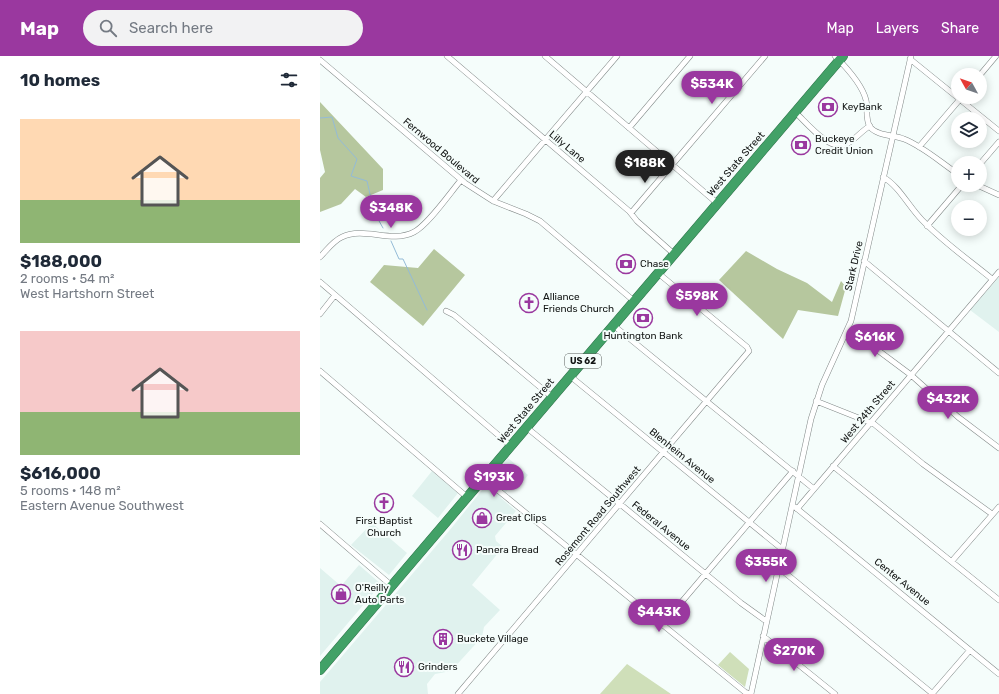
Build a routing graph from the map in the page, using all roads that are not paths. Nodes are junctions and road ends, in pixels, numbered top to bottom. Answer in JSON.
{"nodes":[{"id":1,"x":447,"y":56,"type":"edge"},
{"id":2,"x":545,"y":56,"type":"edge"},
{"id":3,"x":617,"y":56,"type":"edge"},
{"id":4,"x":690,"y":56,"type":"edge"},
{"id":5,"x":765,"y":56,"type":"edge"},
{"id":6,"x":996,"y":56,"type":"edge"},
{"id":7,"x":839,"y":57,"type":"edge"},
{"id":8,"x":910,"y":58,"type":"edge"},
{"id":9,"x":999,"y":59,"type":"edge"},
{"id":10,"x":320,"y":60,"type":"edge"},
{"id":11,"x":986,"y":68,"type":"edge"},
{"id":12,"x":586,"y":91,"type":"junction"},
{"id":13,"x":951,"y":91,"type":"edge"},
{"id":14,"x":955,"y":104,"type":"edge"},
{"id":15,"x":967,"y":104,"type":"edge"},
{"id":16,"x":795,"y":112,"type":"junction"},
{"id":17,"x":870,"y":126,"type":"junction"},
{"id":18,"x":629,"y":128,"type":"junction"},
{"id":19,"x":999,"y":131,"type":"edge"},
{"id":20,"x":893,"y":136,"type":"junction"},
{"id":21,"x":545,"y":140,"type":"junction"},
{"id":22,"x":999,"y":142,"type":"edge"},
{"id":23,"x":919,"y":147,"type":"junction"},
{"id":24,"x":987,"y":156,"type":"edge"},
{"id":25,"x":672,"y":165,"type":"junction"},
{"id":26,"x":951,"y":169,"type":"edge"},
{"id":27,"x":883,"y":177,"type":"junction"},
{"id":28,"x":462,"y":180,"type":"junction"},
{"id":29,"x":987,"y":190,"type":"edge"},
{"id":30,"x":956,"y":192,"type":"edge"},
{"id":31,"x":999,"y":195,"type":"edge"},
{"id":32,"x":493,"y":201,"type":"junction"},
{"id":33,"x":717,"y":203,"type":"junction"},
{"id":34,"x":631,"y":214,"type":"junction"},
{"id":35,"x":927,"y":226,"type":"junction"},
{"id":36,"x":674,"y":254,"type":"junction"},
{"id":37,"x":320,"y":257,"type":"edge"},
{"id":38,"x":864,"y":261,"type":"junction"},
{"id":39,"x":999,"y":272,"type":"edge"},
{"id":40,"x":658,"y":273,"type":"junction"},
{"id":41,"x":992,"y":279,"type":"junction"},
{"id":42,"x":320,"y":282,"type":"edge"},
{"id":43,"x":336,"y":295,"type":"junction"},
{"id":44,"x":634,"y":300,"type":"junction"},
{"id":45,"x":446,"y":311,"type":"dead end"},
{"id":46,"x":320,"y":314,"type":"edge"},
{"id":47,"x":613,"y":325,"type":"junction"},
{"id":48,"x":848,"y":328,"type":"junction"},
{"id":49,"x":948,"y":331,"type":"junction"},
{"id":50,"x":320,"y":371,"type":"edge"},
{"id":51,"x":999,"y":373,"type":"edge"},
{"id":52,"x":911,"y":375,"type":"junction"},
{"id":53,"x":570,"y":376,"type":"junction"},
{"id":54,"x":552,"y":398,"type":"junction"},
{"id":55,"x":707,"y":401,"type":"junction"},
{"id":56,"x":816,"y":401,"type":"junction"},
{"id":57,"x":871,"y":422,"type":"junction"},
{"id":58,"x":526,"y":427,"type":"junction"},
{"id":59,"x":511,"y":446,"type":"junction"},
{"id":60,"x":999,"y":448,"type":"edge"},
{"id":61,"x":664,"y":452,"type":"junction"},
{"id":62,"x":833,"y":466,"type":"junction"},
{"id":63,"x":793,"y":471,"type":"junction"},
{"id":64,"x":798,"y":476,"type":"junction"},
{"id":65,"x":483,"y":478,"type":"junction"},
{"id":66,"x":814,"y":489,"type":"junction"},
{"id":67,"x":467,"y":497,"type":"junction"},
{"id":68,"x":620,"y":504,"type":"junction"},
{"id":69,"x":999,"y":507,"type":"edge"},
{"id":70,"x":795,"y":508,"type":"junction"},
{"id":71,"x":992,"y":514,"type":"junction"},
{"id":72,"x":749,"y":522,"type":"junction"},
{"id":73,"x":320,"y":524,"type":"edge"},
{"id":74,"x":782,"y":549,"type":"junction"},
{"id":75,"x":577,"y":555,"type":"junction"},
{"id":76,"x":952,"y":561,"type":"junction"},
{"id":77,"x":778,"y":567,"type":"junction"},
{"id":78,"x":706,"y":574,"type":"junction"},
{"id":79,"x":392,"y":586,"type":"junction"},
{"id":80,"x":999,"y":600,"type":"edge"},
{"id":81,"x":766,"y":621,"type":"junction"},
{"id":82,"x":662,"y":625,"type":"junction"},
{"id":83,"x":763,"y":636,"type":"junction"},
{"id":84,"x":970,"y":650,"type":"junction"},
{"id":85,"x":320,"y":670,"type":"edge"},
{"id":86,"x":999,"y":674,"type":"edge"},
{"id":87,"x":458,"y":694,"type":"edge"},
{"id":88,"x":750,"y":694,"type":"edge"},
{"id":89,"x":835,"y":694,"type":"edge"},
{"id":90,"x":933,"y":694,"type":"edge"}],
"edges":[{"from":1,"to":21,"type":"street","name":"Lilly Lane"},
{"from":2,"to":12,"type":"street"},
{"from":3,"to":12,"type":"street"},
{"from":4,"to":18,"type":"street"},
{"from":5,"to":25,"type":"street"},
{"from":6,"to":9,"type":"street"},
{"from":6,"to":11,"type":"street"},
{"from":7,"to":16,"type":"highway","name":"West State Street","number":"US 62"},
{"from":7,"to":17,"type":"street"},
{"from":8,"to":13,"type":"street"},
{"from":8,"to":20,"type":"street","name":"Stark Drive"},
{"from":10,"to":28,"type":"street","name":"Fernwood Boulevard"},
{"from":12,"to":18,"type":"street"},
{"from":12,"to":21,"type":"street"},
{"from":14,"to":23,"type":"street"},
{"from":15,"to":19,"type":"street"},
{"from":16,"to":17,"type":"street"},
{"from":16,"to":33,"type":"highway","name":"West State Street","number":"US 62"},
{"from":17,"to":20,"type":"street"},
{"from":18,"to":25,"type":"street"},
{"from":20,"to":23,"type":"street"},
{"from":20,"to":27,"type":"street","name":"Stark Drive"},
{"from":21,"to":32,"type":"street"},
{"from":21,"to":34,"type":"street","name":"Lilly Lane"},
{"from":22,"to":24,"type":"street"},
{"from":23,"to":26,"type":"street"},
{"from":25,"to":33,"type":"street"},
{"from":25,"to":34,"type":"street"},
{"from":27,"to":35,"type":"street"},
{"from":27,"to":38,"type":"street","name":"Stark Drive"},
{"from":28,"to":32,"type":"street","name":"Fernwood Boulevard"},
{"from":28,"to":37,"type":"street"},
{"from":29,"to":31,"type":"street"},
{"from":30,"to":35,"type":"street"},
{"from":32,"to":44,"type":"street","name":"Fernwood Boulevard"},
{"from":33,"to":36,"type":"highway","name":"West State Street","number":"US 62"},
{"from":34,"to":36,"type":"street","name":"Lilly Lane"},
{"from":35,"to":41,"type":"street"},
{"from":36,"to":40,"type":"highway","name":"West State Street","number":"US 62"},
{"from":38,"to":48,"type":"street","name":"Stark Drive"},
{"from":38,"to":49,"type":"street"},
{"from":39,"to":41,"type":"street","name":"West 24th Street"},
{"from":40,"to":44,"type":"highway","name":"West State Street","number":"US 62"},
{"from":40,"to":55,"type":"street","name":"Rosemont Road Southwest"},
{"from":41,"to":49,"type":"street","name":"West 24th Street"},
{"from":42,"to":43,"type":"street"},
{"from":43,"to":46,"type":"street"},
{"from":43,"to":59,"type":"street"},
{"from":44,"to":47,"type":"highway","name":"West State Street","number":"US 62"},
{"from":45,"to":54,"type":"street"},
{"from":47,"to":53,"type":"highway","name":"West State Street","number":"US 62"},
{"from":47,"to":55,"type":"street"},
{"from":48,"to":52,"type":"street"},
{"from":48,"to":56,"type":"street","name":"Stark Drive"},
{"from":49,"to":51,"type":"street"},
{"from":49,"to":52,"type":"street","name":"West 24th Street"},
{"from":50,"to":67,"type":"street"},
{"from":52,"to":57,"type":"street","name":"West 24th Street"},
{"from":52,"to":60,"type":"street"},
{"from":53,"to":54,"type":"highway","name":"West State Street","number":"US 62"},
{"from":53,"to":61,"type":"street","name":"Blenheim Avenue"},
{"from":54,"to":58,"type":"highway","name":"West State Street","number":"US 62"},
{"from":55,"to":61,"type":"street","name":"Rosemont Road Southwest"},
{"from":55,"to":63,"type":"street"},
{"from":56,"to":57,"type":"street"},
{"from":56,"to":64,"type":"street","name":"Stark Drive"},
{"from":57,"to":62,"type":"street","name":"West 24th Street"},
{"from":57,"to":71,"type":"street"},
{"from":58,"to":59,"type":"highway","name":"West State Street","number":"US 62"},
{"from":58,"to":68,"type":"street","name":"Federal Avenue"},
{"from":59,"to":65,"type":"highway","name":"West State Street","number":"US 62"},
{"from":61,"to":68,"type":"street","name":"Rosemont Road Southwest"},
{"from":61,"to":72,"type":"street","name":"Blenheim Avenue"},
{"from":62,"to":66,"type":"street","name":"West 24th Street"},
{"from":62,"to":76,"type":"street"},
{"from":63,"to":64,"type":"street"},
{"from":63,"to":72,"type":"street"},
{"from":64,"to":66,"type":"street"},
{"from":64,"to":70,"type":"street","name":"Stark Drive"},
{"from":65,"to":67,"type":"highway","name":"West State Street","number":"US 62"},
{"from":65,"to":75,"type":"street"},
{"from":66,"to":70,"type":"street","name":"West 24th Street"},
{"from":67,"to":79,"type":"highway","name":"West State Street","number":"US 62"},
{"from":68,"to":75,"type":"street","name":"Rosemont Road Southwest"},
{"from":68,"to":78,"type":"street","name":"Federal Avenue"},
{"from":69,"to":71,"type":"street"},
{"from":70,"to":74,"type":"street","name":"Stark Drive"},
{"from":70,"to":84,"type":"street","name":"Center Avenue"},
{"from":71,"to":76,"type":"street"},
{"from":72,"to":74,"type":"street","name":"Blenheim Avenue"},
{"from":72,"to":78,"type":"street"},
{"from":73,"to":79,"type":"street"},
{"from":74,"to":77,"type":"street","name":"Stark Drive"},
{"from":75,"to":82,"type":"street"},
{"from":75,"to":87,"type":"street","name":"Rosemont Road Southwest"},
{"from":76,"to":80,"type":"street"},
{"from":77,"to":81,"type":"street","name":"Stark Drive"},
{"from":77,"to":90,"type":"street"},
{"from":78,"to":81,"type":"street","name":"Federal Avenue"},
{"from":78,"to":82,"type":"street"},
{"from":79,"to":85,"type":"highway","name":"West State Street","number":"US 62"},
{"from":81,"to":83,"type":"street","name":"Stark Drive"},
{"from":82,"to":88,"type":"street"},
{"from":83,"to":88,"type":"street","name":"Stark Drive"},
{"from":83,"to":89,"type":"street"},
{"from":84,"to":86,"type":"street","name":"Center Avenue"},
{"from":84,"to":90,"type":"street"}]}
